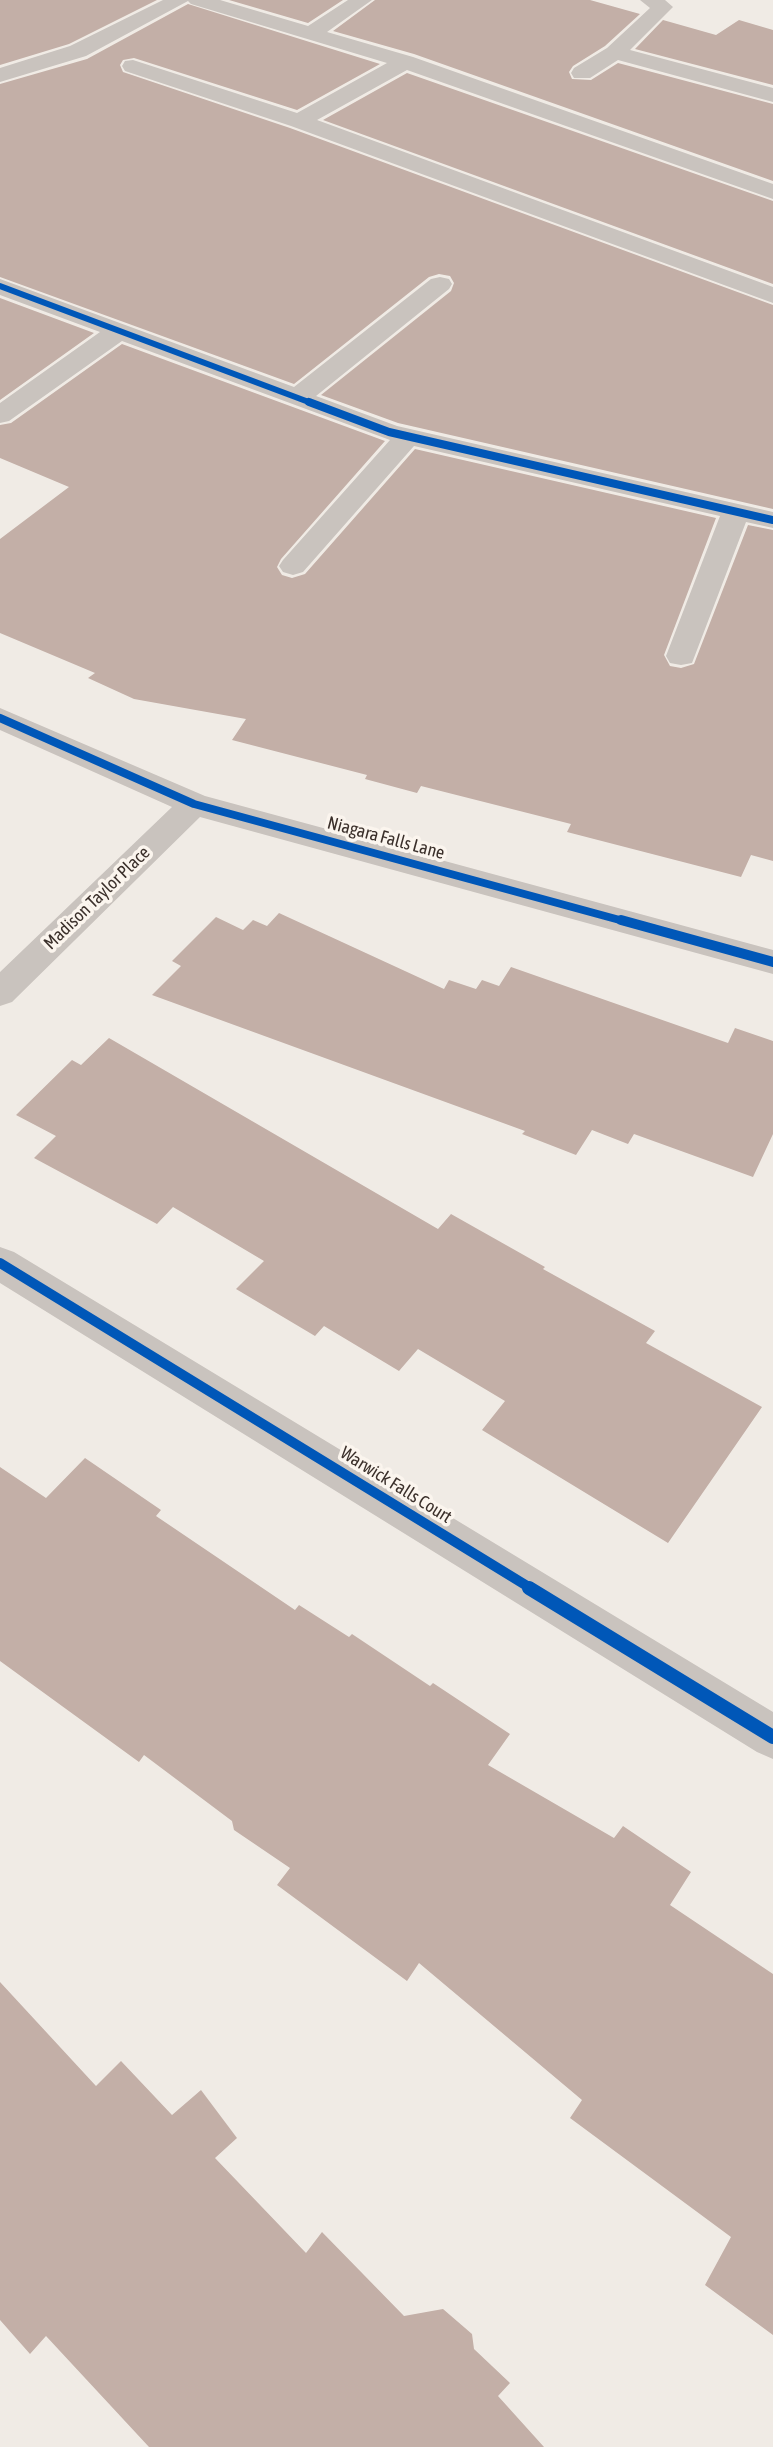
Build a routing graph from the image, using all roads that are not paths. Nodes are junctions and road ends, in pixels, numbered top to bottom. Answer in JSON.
{"nodes":[{"id":1,"x":179,"y":0,"type":"edge"},
{"id":2,"x":198,"y":0,"type":"edge"},
{"id":3,"x":362,"y":0,"type":"edge"},
{"id":4,"x":650,"y":0,"type":"edge"},
{"id":5,"x":310,"y":33,"type":"junction"},
{"id":6,"x":615,"y":53,"type":"junction"},
{"id":7,"x":405,"y":62,"type":"junction"},
{"id":8,"x":133,"y":66,"type":"dead end"},
{"id":9,"x":582,"y":74,"type":"dead end"},
{"id":10,"x":0,"y":75,"type":"edge"},
{"id":11,"x":773,"y":95,"type":"edge"},
{"id":12,"x":299,"y":121,"type":"junction"},
{"id":13,"x":773,"y":192,"type":"edge"},
{"id":14,"x":440,"y":284,"type":"dead end"},
{"id":15,"x":0,"y":286,"type":"edge"},
{"id":16,"x":773,"y":296,"type":"edge"},
{"id":17,"x":120,"y":330,"type":"junction"},
{"id":18,"x":298,"y":397,"type":"junction"},
{"id":19,"x":0,"y":415,"type":"edge"},
{"id":20,"x":407,"y":437,"type":"junction"},
{"id":21,"x":736,"y":512,"type":"junction"},
{"id":22,"x":773,"y":520,"type":"edge"},
{"id":23,"x":293,"y":566,"type":"dead end"},
{"id":24,"x":681,"y":656,"type":"dead end"},
{"id":25,"x":0,"y":718,"type":"edge"},
{"id":26,"x":194,"y":804,"type":"junction"},
{"id":27,"x":773,"y":962,"type":"edge"},
{"id":28,"x":0,"y":993,"type":"edge"},
{"id":29,"x":0,"y":1263,"type":"edge"},
{"id":30,"x":773,"y":1737,"type":"edge"}],
"edges":[{"from":1,"to":10,"type":"street"},
{"from":2,"to":5,"type":"street"},
{"from":3,"to":5,"type":"street"},
{"from":4,"to":6,"type":"street"},
{"from":5,"to":7,"type":"street"},
{"from":6,"to":9,"type":"street"},
{"from":6,"to":11,"type":"street"},
{"from":7,"to":12,"type":"street"},
{"from":7,"to":13,"type":"street"},
{"from":8,"to":12,"type":"street"},
{"from":12,"to":16,"type":"street"},
{"from":14,"to":18,"type":"street"},
{"from":15,"to":17,"type":"street"},
{"from":17,"to":18,"type":"street"},
{"from":17,"to":19,"type":"street"},
{"from":18,"to":20,"type":"street"},
{"from":20,"to":21,"type":"street"},
{"from":20,"to":23,"type":"street"},
{"from":21,"to":22,"type":"street"},
{"from":21,"to":24,"type":"street"},
{"from":25,"to":26,"type":"street","name":"Niagara Falls Lane"},
{"from":26,"to":27,"type":"street","name":"Niagara Falls Lane"},
{"from":26,"to":28,"type":"street","name":"Madison Taylor Place"},
{"from":29,"to":30,"type":"street","name":"Warwick Falls Court"}]}
